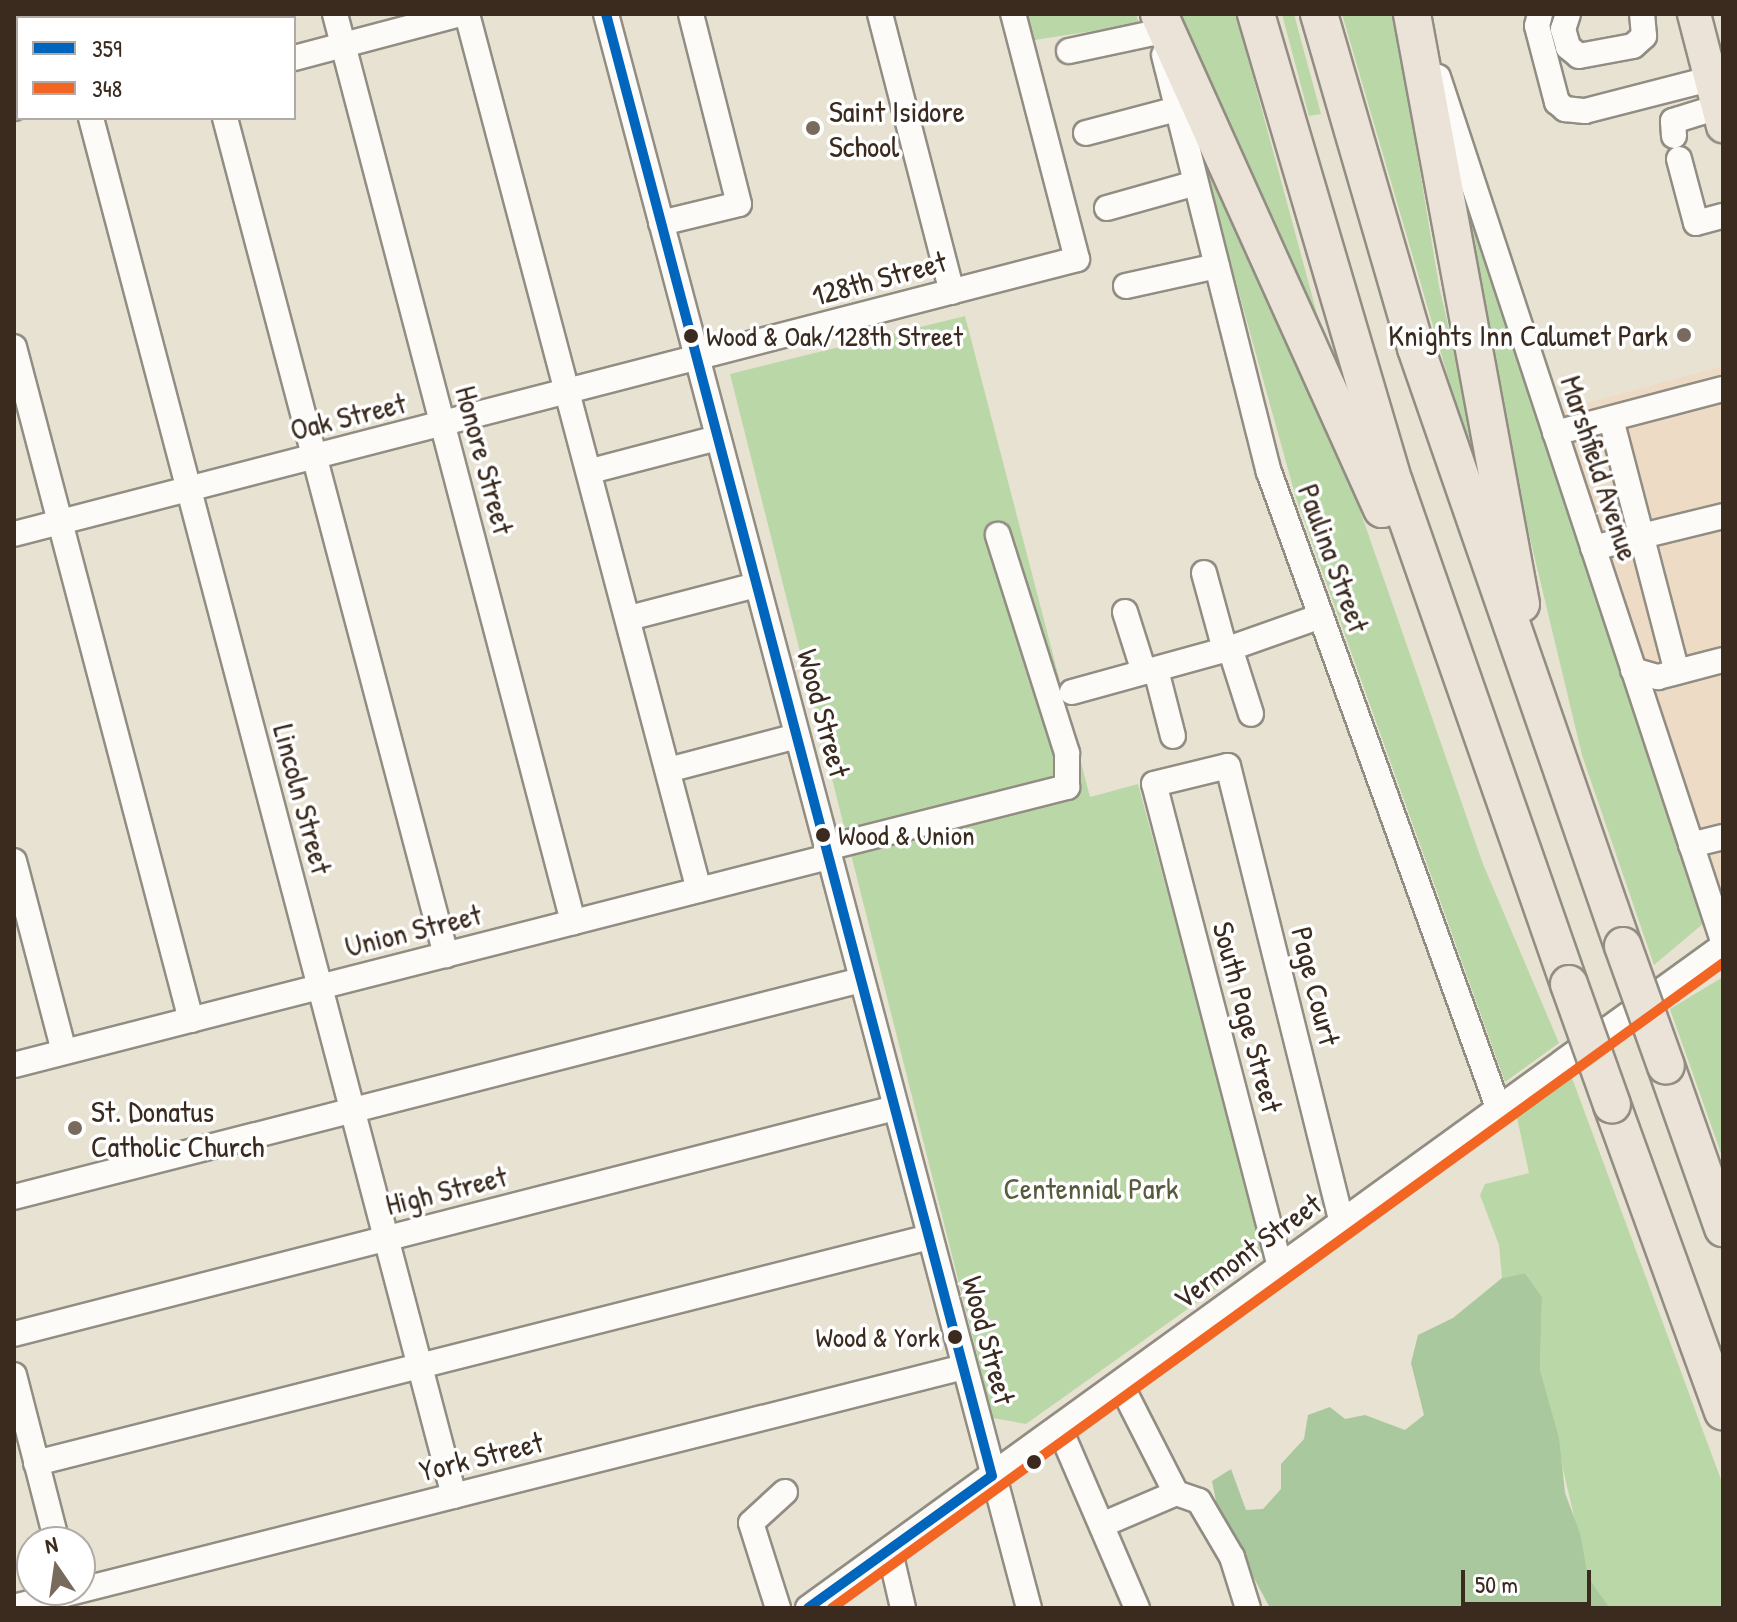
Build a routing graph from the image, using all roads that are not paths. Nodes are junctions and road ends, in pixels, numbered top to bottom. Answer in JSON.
{"nodes":[{"id":1,"x":335,"y":14,"type":"edge"},
{"id":2,"x":464,"y":14,"type":"edge"},
{"id":3,"x":606,"y":14,"type":"edge"},
{"id":4,"x":691,"y":14,"type":"edge"},
{"id":5,"x":880,"y":14,"type":"edge"},
{"id":6,"x":1013,"y":14,"type":"edge"},
{"id":7,"x":1256,"y":14,"type":"edge"},
{"id":8,"x":1319,"y":14,"type":"edge"},
{"id":9,"x":1414,"y":14,"type":"edge"},
{"id":10,"x":1540,"y":14,"type":"edge"},
{"id":11,"x":1568,"y":14,"type":"edge"},
{"id":12,"x":1642,"y":14,"type":"edge"},
{"id":13,"x":1694,"y":14,"type":"edge"},
{"id":14,"x":1157,"y":20,"type":"edge"},
{"id":15,"x":343,"y":45,"type":"junction"},
{"id":16,"x":1069,"y":51,"type":"dead end"},
{"id":17,"x":296,"y":57,"type":"edge"},
{"id":18,"x":1718,"y":101,"type":"edge"},
{"id":19,"x":1177,"y":109,"type":"junction"},
{"id":20,"x":92,"y":120,"type":"edge"},
{"id":21,"x":226,"y":120,"type":"edge"},
{"id":22,"x":1086,"y":133,"type":"dead end"},
{"id":23,"x":1196,"y":183,"type":"junction"},
{"id":24,"x":1107,"y":208,"type":"dead end"},
{"id":25,"x":1723,"y":216,"type":"edge"},
{"id":26,"x":661,"y":223,"type":"junction"},
{"id":27,"x":1217,"y":266,"type":"junction"},
{"id":28,"x":1126,"y":286,"type":"dead end"},
{"id":29,"x":952,"y":292,"type":"junction"},
{"id":30,"x":14,"y":347,"type":"edge"},
{"id":31,"x":698,"y":359,"type":"junction"},
{"id":32,"x":1723,"y":389,"type":"edge"},
{"id":33,"x":570,"y":392,"type":"junction"},
{"id":34,"x":1611,"y":419,"type":"junction"},
{"id":35,"x":443,"y":424,"type":"junction"},
{"id":36,"x":1555,"y":433,"type":"junction"},
{"id":37,"x":718,"y":438,"type":"junction"},
{"id":38,"x":315,"y":457,"type":"junction"},
{"id":39,"x":591,"y":471,"type":"junction"},
{"id":40,"x":187,"y":490,"type":"junction"},
{"id":41,"x":1723,"y":516,"type":"edge"},
{"id":42,"x":60,"y":522,"type":"junction"},
{"id":43,"x":14,"y":534,"type":"edge"},
{"id":44,"x":998,"y":535,"type":"dead end"},
{"id":45,"x":1641,"y":536,"type":"junction"},
{"id":46,"x":1593,"y":548,"type":"junction"},
{"id":47,"x":1204,"y":573,"type":"dead end"},
{"id":48,"x":757,"y":585,"type":"junction"},
{"id":49,"x":1125,"y":612,"type":"dead end"},
{"id":50,"x":1321,"y":616,"type":"junction"},
{"id":51,"x":629,"y":618,"type":"junction"},
{"id":52,"x":1228,"y":649,"type":"junction"},
{"id":53,"x":1723,"y":660,"type":"edge"},
{"id":54,"x":1633,"y":670,"type":"junction"},
{"id":55,"x":1150,"y":671,"type":"junction"},
{"id":56,"x":1677,"y":672,"type":"junction"},
{"id":57,"x":1072,"y":692,"type":"dead end"},
{"id":58,"x":1251,"y":714,"type":"dead end"},
{"id":59,"x":1542,"y":719,"type":"junction"},
{"id":60,"x":797,"y":736,"type":"junction"},
{"id":61,"x":1173,"y":736,"type":"dead end"},
{"id":62,"x":1228,"y":766,"type":"joint"},
{"id":63,"x":668,"y":770,"type":"junction"},
{"id":64,"x":1723,"y":837,"type":"edge"},
{"id":65,"x":1518,"y":841,"type":"junction"},
{"id":66,"x":1691,"y":845,"type":"junction"},
{"id":67,"x":827,"y":853,"type":"junction"},
{"id":68,"x":14,"y":861,"type":"edge"},
{"id":69,"x":699,"y":890,"type":"junction"},
{"id":70,"x":573,"y":922,"type":"junction"},
{"id":71,"x":1723,"y":944,"type":"edge"},
{"id":72,"x":446,"y":955,"type":"junction"},
{"id":73,"x":861,"y":980,"type":"junction"},
{"id":74,"x":319,"y":987,"type":"junction"},
{"id":75,"x":191,"y":1020,"type":"junction"},
{"id":76,"x":64,"y":1052,"type":"junction"},
{"id":77,"x":14,"y":1065,"type":"edge"},
{"id":78,"x":895,"y":1108,"type":"junction"},
{"id":79,"x":352,"y":1109,"type":"junction"},
{"id":80,"x":1499,"y":1110,"type":"junction"},
{"id":81,"x":14,"y":1197,"type":"edge"},
{"id":82,"x":1342,"y":1222,"type":"junction"},
{"id":83,"x":1723,"y":1228,"type":"edge"},
{"id":84,"x":929,"y":1237,"type":"junction"},
{"id":85,"x":385,"y":1238,"type":"junction"},
{"id":86,"x":1280,"y":1267,"type":"junction"},
{"id":87,"x":14,"y":1334,"type":"edge"},
{"id":88,"x":964,"y":1367,"type":"junction"},
{"id":89,"x":420,"y":1368,"type":"junction"},
{"id":90,"x":14,"y":1375,"type":"edge"},
{"id":91,"x":1120,"y":1383,"type":"junction"},
{"id":92,"x":1723,"y":1412,"type":"edge"},
{"id":93,"x":1059,"y":1427,"type":"junction"},
{"id":94,"x":36,"y":1463,"type":"junction"},
{"id":95,"x":992,"y":1476,"type":"junction"},
{"id":96,"x":785,"y":1492,"type":"dead end"},
{"id":97,"x":1176,"y":1493,"type":"junction"},
{"id":98,"x":454,"y":1496,"type":"junction"},
{"id":99,"x":1104,"y":1524,"type":"junction"},
{"id":100,"x":53,"y":1526,"type":"edge"},
{"id":101,"x":890,"y":1552,"type":"junction"},
{"id":102,"x":96,"y":1590,"type":"edge"},
{"id":103,"x":778,"y":1608,"type":"edge"},
{"id":104,"x":808,"y":1608,"type":"edge"},
{"id":105,"x":903,"y":1608,"type":"edge"},
{"id":106,"x":1029,"y":1608,"type":"edge"},
{"id":107,"x":1137,"y":1608,"type":"edge"},
{"id":108,"x":1248,"y":1608,"type":"edge"}],
"edges":[{"from":1,"to":15,"type":"street","name":"Honore Street"},
{"from":2,"to":15,"type":"street"},
{"from":2,"to":33,"type":"street"},
{"from":3,"to":26,"type":"street","name":"Wood Street"},
{"from":4,"to":26,"type":"street"},
{"from":5,"to":29,"type":"street"},
{"from":6,"to":29,"type":"street","name":"128th Street"},
{"from":7,"to":65,"type":"highway"},
{"from":8,"to":59,"type":"highway"},
{"from":9,"to":36,"type":"street","name":"Marshfield Avenue"},
{"from":9,"to":59,"type":"highway"},
{"from":10,"to":18,"type":"street"},
{"from":11,"to":12,"type":"street"},
{"from":13,"to":18,"type":"main road"},
{"from":14,"to":16,"type":"street"},
{"from":14,"to":19,"type":"street","name":"Paulina Street"},
{"from":14,"to":65,"type":"highway"},
{"from":15,"to":17,"type":"street"},
{"from":15,"to":35,"type":"street","name":"Honore Street"},
{"from":18,"to":25,"type":"street"},
{"from":19,"to":22,"type":"street"},
{"from":19,"to":23,"type":"street","name":"Paulina Street"},
{"from":20,"to":40,"type":"street","name":"Lincoln Street"},
{"from":21,"to":38,"type":"street"},
{"from":23,"to":24,"type":"street"},
{"from":23,"to":27,"type":"street","name":"Paulina Street"},
{"from":26,"to":31,"type":"street","name":"Wood Street"},
{"from":27,"to":28,"type":"street"},
{"from":27,"to":50,"type":"street","name":"Paulina Street"},
{"from":29,"to":31,"type":"street","name":"128th Street"},
{"from":30,"to":42,"type":"street"},
{"from":31,"to":33,"type":"street","name":"Oak Street"},
{"from":31,"to":37,"type":"street","name":"Wood Street"},
{"from":32,"to":34,"type":"street"},
{"from":33,"to":35,"type":"street","name":"Oak Street"},
{"from":33,"to":39,"type":"street"},
{"from":34,"to":36,"type":"street"},
{"from":34,"to":45,"type":"street"},
{"from":35,"to":38,"type":"street","name":"Oak Street"},
{"from":35,"to":70,"type":"street","name":"Honore Street"},
{"from":36,"to":46,"type":"street","name":"Marshfield Avenue"},
{"from":37,"to":39,"type":"street"},
{"from":37,"to":48,"type":"street","name":"Wood Street"},
{"from":38,"to":40,"type":"street","name":"Oak Street"},
{"from":38,"to":72,"type":"street"},
{"from":39,"to":51,"type":"street"},
{"from":40,"to":42,"type":"street","name":"Oak Street"},
{"from":40,"to":74,"type":"street","name":"Lincoln Street"},
{"from":41,"to":45,"type":"street"},
{"from":42,"to":43,"type":"street","name":"Oak Street"},
{"from":42,"to":75,"type":"street"},
{"from":44,"to":67,"type":"street","name":"Union Street"},
{"from":45,"to":46,"type":"street"},
{"from":45,"to":56,"type":"street"},
{"from":46,"to":54,"type":"street","name":"Marshfield Avenue"},
{"from":47,"to":52,"type":"street"},
{"from":48,"to":51,"type":"street"},
{"from":48,"to":60,"type":"street","name":"Wood Street"},
{"from":49,"to":55,"type":"street"},
{"from":50,"to":52,"type":"street"},
{"from":50,"to":80,"type":"street","name":"Paulina Street"},
{"from":51,"to":63,"type":"street"},
{"from":52,"to":55,"type":"street"},
{"from":52,"to":58,"type":"street"},
{"from":53,"to":56,"type":"street"},
{"from":54,"to":56,"type":"street"},
{"from":54,"to":66,"type":"street","name":"Marshfield Avenue"},
{"from":55,"to":57,"type":"street"},
{"from":55,"to":61,"type":"street"},
{"from":59,"to":83,"type":"highway","bridge":true},
{"from":60,"to":63,"type":"street"},
{"from":60,"to":67,"type":"street","name":"Wood Street"},
{"from":62,"to":82,"type":"street","name":"Page Court"},
{"from":62,"to":86,"type":"street","name":"South Page Street"},
{"from":63,"to":69,"type":"street"},
{"from":64,"to":66,"type":"street"},
{"from":65,"to":92,"type":"highway","bridge":true},
{"from":66,"to":71,"type":"street","name":"Marshfield Avenue"},
{"from":67,"to":69,"type":"street","name":"Union Street"},
{"from":67,"to":73,"type":"street","name":"Wood Street"},
{"from":68,"to":76,"type":"street"},
{"from":69,"to":70,"type":"street","name":"Union Street"},
{"from":70,"to":72,"type":"street","name":"Union Street"},
{"from":71,"to":80,"type":"street","name":"Vermont Street"},
{"from":72,"to":74,"type":"street","name":"Union Street"},
{"from":73,"to":78,"type":"street","name":"Wood Street"},
{"from":73,"to":79,"type":"street"},
{"from":74,"to":75,"type":"street","name":"Union Street"},
{"from":74,"to":79,"type":"street","name":"Lincoln Street"},
{"from":75,"to":76,"type":"street","name":"Union Street"},
{"from":76,"to":77,"type":"street","name":"Union Street"},
{"from":78,"to":84,"type":"street","name":"Wood Street"},
{"from":78,"to":85,"type":"street","name":"High Street"},
{"from":79,"to":81,"type":"street"},
{"from":79,"to":85,"type":"street","name":"Lincoln Street"},
{"from":80,"to":82,"type":"street","name":"Vermont Street"},
{"from":82,"to":86,"type":"street","name":"Vermont Street"},
{"from":84,"to":88,"type":"street","name":"Wood Street"},
{"from":84,"to":89,"type":"street"},
{"from":85,"to":87,"type":"street","name":"High Street"},
{"from":85,"to":89,"type":"street","name":"Lincoln Street"},
{"from":86,"to":91,"type":"street","name":"Vermont Street"},
{"from":88,"to":95,"type":"street","name":"Wood Street"},
{"from":88,"to":98,"type":"street","name":"York Street"},
{"from":89,"to":94,"type":"street"},
{"from":89,"to":98,"type":"street","name":"Lincoln Street"},
{"from":90,"to":94,"type":"street"},
{"from":91,"to":93,"type":"street","name":"Vermont Street"},
{"from":91,"to":97,"type":"street"},
{"from":93,"to":95,"type":"street","name":"Vermont Street"},
{"from":93,"to":99,"type":"street"},
{"from":94,"to":100,"type":"street"},
{"from":95,"to":101,"type":"street","name":"Vermont Street"},
{"from":95,"to":106,"type":"street","name":"Wood Street"},
{"from":96,"to":103,"type":"street"},
{"from":97,"to":99,"type":"street"},
{"from":97,"to":108,"type":"street"},
{"from":98,"to":102,"type":"street","name":"York Street"},
{"from":99,"to":107,"type":"street"},
{"from":101,"to":104,"type":"street","name":"Vermont Street"},
{"from":101,"to":105,"type":"street"}]}
